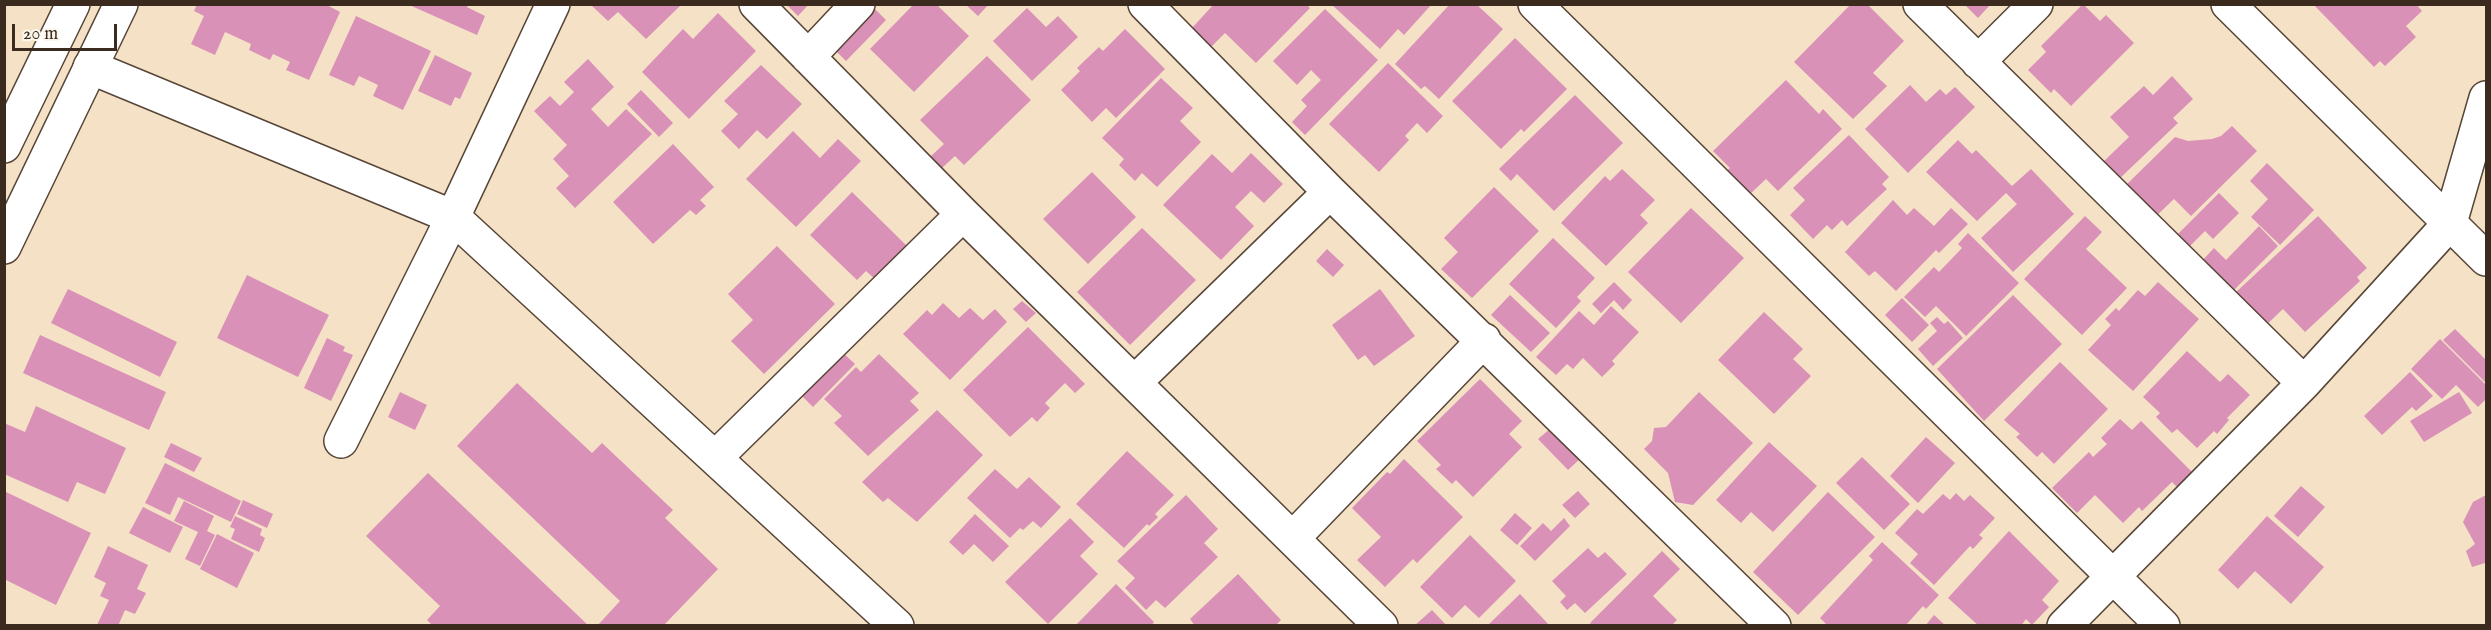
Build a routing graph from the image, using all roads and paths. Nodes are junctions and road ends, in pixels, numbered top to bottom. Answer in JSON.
{"nodes":[{"id":1,"x":73,"y":4,"type":"edge"},
{"id":2,"x":121,"y":4,"type":"edge"},
{"id":3,"x":553,"y":4,"type":"edge"},
{"id":4,"x":756,"y":4,"type":"edge"},
{"id":5,"x":858,"y":4,"type":"edge"},
{"id":6,"x":1535,"y":4,"type":"edge"},
{"id":7,"x":1920,"y":4,"type":"edge"},
{"id":8,"x":2036,"y":4,"type":"edge"},
{"id":9,"x":2228,"y":4,"type":"edge"},
{"id":10,"x":1155,"y":8,"type":"edge"},
{"id":11,"x":808,"y":57,"type":"junction"},
{"id":12,"x":1978,"y":62,"type":"junction"},
{"id":13,"x":90,"y":67,"type":"junction"},
{"id":14,"x":2487,"y":98,"type":"edge"},
{"id":15,"x":4,"y":146,"type":"edge"},
{"id":16,"x":1330,"y":192,"type":"junction"},
{"id":17,"x":963,"y":214,"type":"junction"},
{"id":18,"x":453,"y":217,"type":"junction"},
{"id":19,"x":2450,"y":223,"type":"junction"},
{"id":20,"x":4,"y":247,"type":"edge"},
{"id":21,"x":2487,"y":260,"type":"edge"},
{"id":22,"x":1484,"y":340,"type":"junction"},
{"id":23,"x":1136,"y":381,"type":"junction"},
{"id":24,"x":2304,"y":383,"type":"junction"},
{"id":25,"x":341,"y":441,"type":"dead end"},
{"id":26,"x":717,"y":456,"type":"junction"},
{"id":27,"x":1293,"y":538,"type":"junction"},
{"id":28,"x":2112,"y":576,"type":"junction"},
{"id":29,"x":897,"y":626,"type":"edge"},
{"id":30,"x":1381,"y":626,"type":"edge"},
{"id":31,"x":1774,"y":626,"type":"edge"},
{"id":32,"x":2064,"y":626,"type":"edge"},
{"id":33,"x":2163,"y":626,"type":"edge"}],
"edges":[{"from":1,"to":15,"type":"street"},
{"from":2,"to":13,"type":"street"},
{"from":3,"to":18,"type":"street"},
{"from":4,"to":11,"type":"street"},
{"from":5,"to":11,"type":"street"},
{"from":6,"to":28,"type":"street"},
{"from":7,"to":12,"type":"street"},
{"from":8,"to":12,"type":"street"},
{"from":9,"to":19,"type":"street"},
{"from":10,"to":16,"type":"street"},
{"from":11,"to":17,"type":"street"},
{"from":12,"to":24,"type":"street"},
{"from":13,"to":18,"type":"street"},
{"from":13,"to":20,"type":"street"},
{"from":14,"to":19,"type":"street"},
{"from":16,"to":22,"type":"street"},
{"from":16,"to":23,"type":"street"},
{"from":17,"to":23,"type":"street"},
{"from":17,"to":26,"type":"street"},
{"from":18,"to":25,"type":"street"},
{"from":18,"to":26,"type":"street"},
{"from":19,"to":21,"type":"street"},
{"from":19,"to":24,"type":"street"},
{"from":22,"to":27,"type":"street"},
{"from":22,"to":31,"type":"street"},
{"from":23,"to":27,"type":"street"},
{"from":24,"to":28,"type":"street"},
{"from":26,"to":29,"type":"street"},
{"from":27,"to":30,"type":"street"},
{"from":28,"to":32,"type":"street"},
{"from":28,"to":33,"type":"street"}]}
